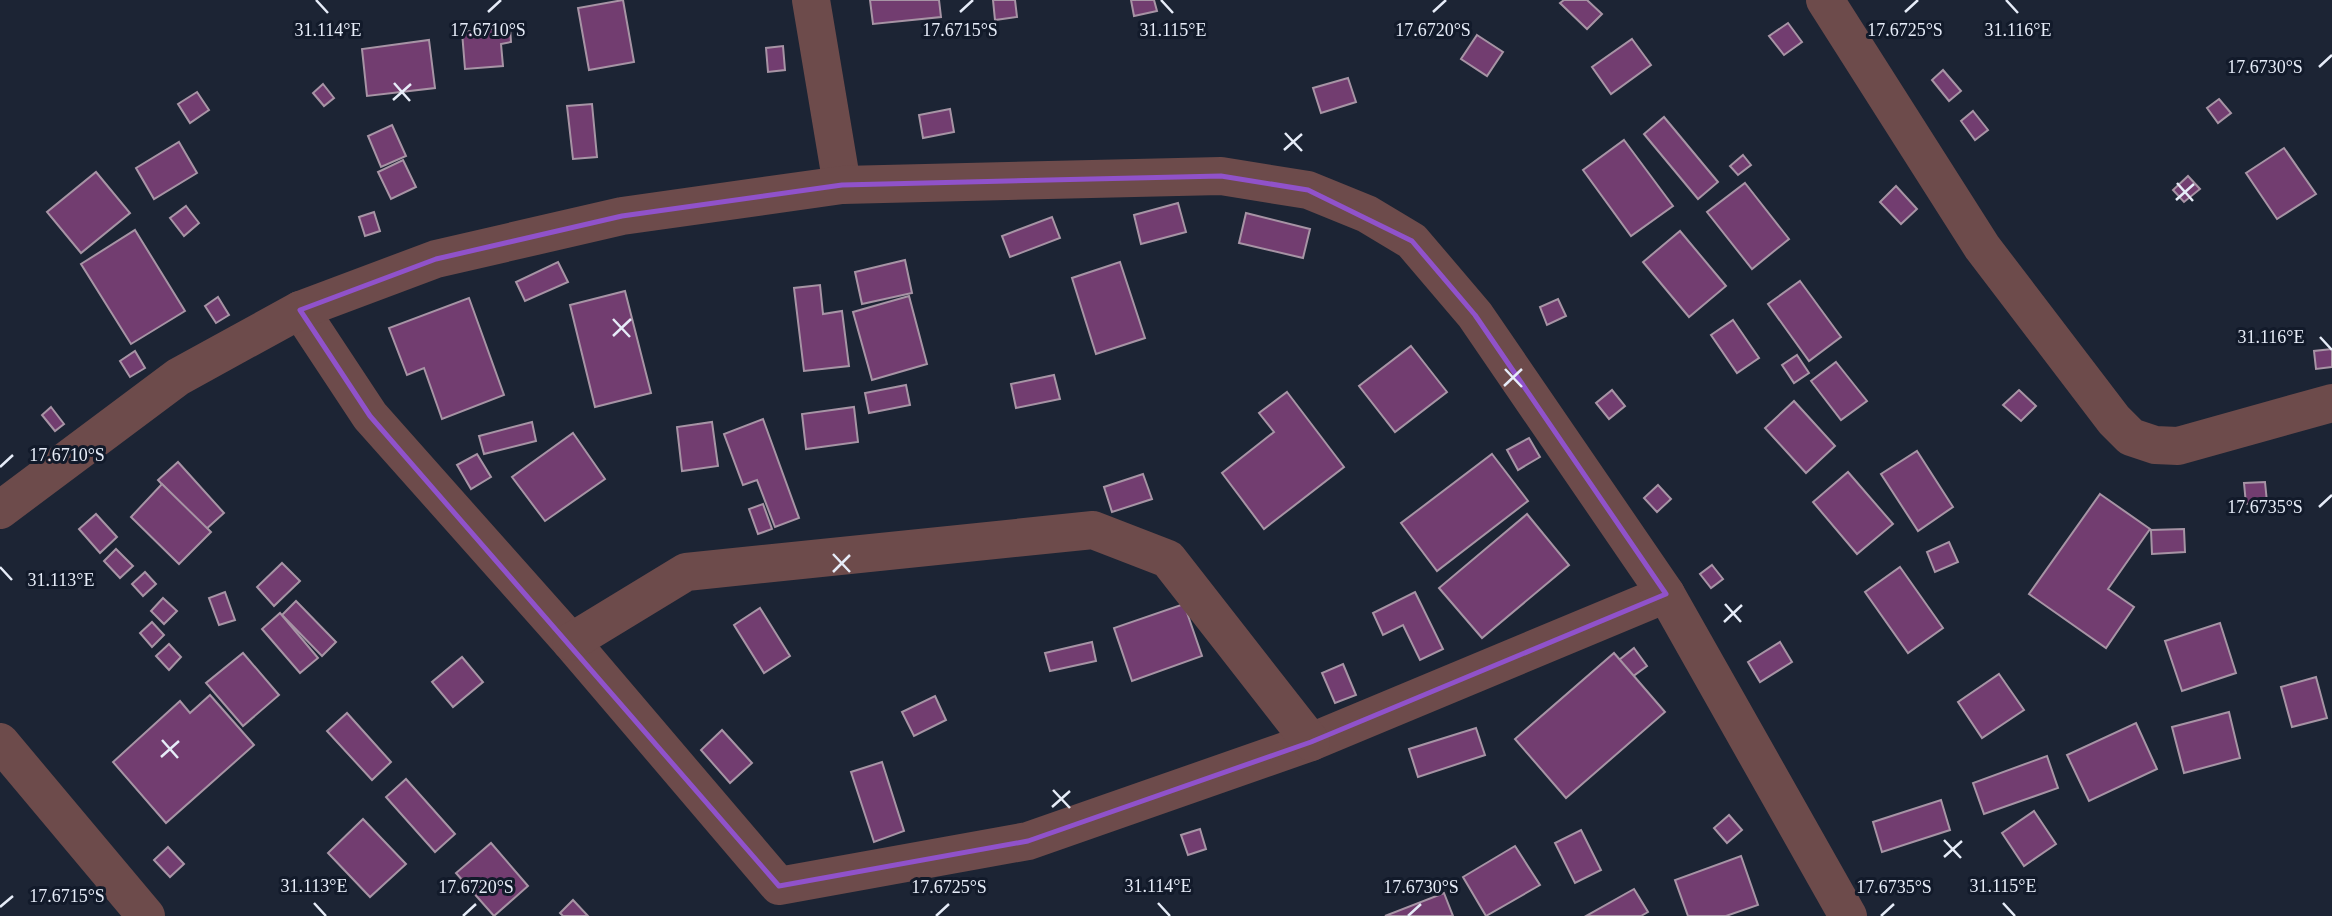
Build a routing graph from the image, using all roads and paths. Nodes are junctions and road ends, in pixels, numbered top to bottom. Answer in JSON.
{"nodes":[{"id":1,"x":811,"y":0,"type":"edge"},
{"id":2,"x":1825,"y":0,"type":"edge"},
{"id":3,"x":842,"y":185,"type":"junction"},
{"id":4,"x":300,"y":310,"type":"junction"},
{"id":5,"x":2332,"y":403,"type":"edge"},
{"id":6,"x":0,"y":510,"type":"edge"},
{"id":7,"x":1666,"y":594,"type":"junction"},
{"id":8,"x":570,"y":642,"type":"junction"},
{"id":9,"x":0,"y":742,"type":"edge"},
{"id":10,"x":1311,"y":742,"type":"junction"},
{"id":11,"x":146,"y":916,"type":"edge"},
{"id":12,"x":1848,"y":916,"type":"edge"}],
"edges":[{"from":1,"to":3,"type":"street"},
{"from":2,"to":5,"type":"street"},
{"from":3,"to":4,"type":"street"},
{"from":3,"to":7,"type":"street"},
{"from":4,"to":6,"type":"street"},
{"from":4,"to":8,"type":"street"},
{"from":7,"to":10,"type":"street"},
{"from":7,"to":12,"type":"street"},
{"from":8,"to":10,"type":"street"},
{"from":8,"to":10,"type":"street"},
{"from":9,"to":11,"type":"street"}]}
